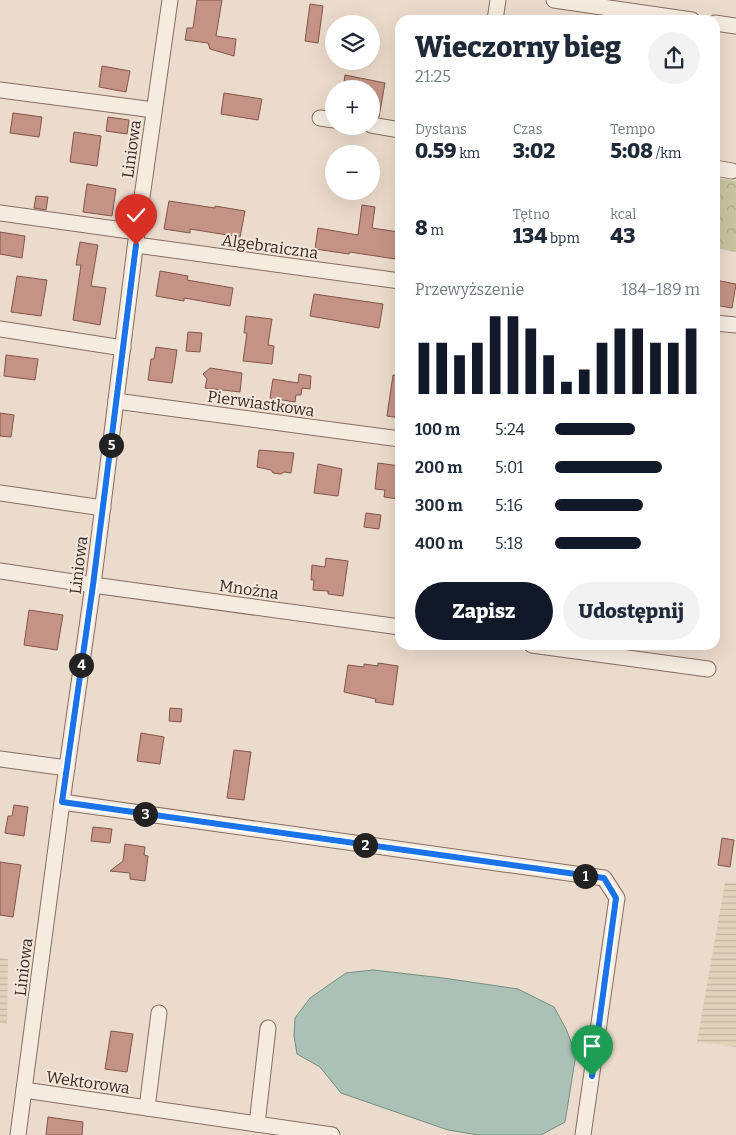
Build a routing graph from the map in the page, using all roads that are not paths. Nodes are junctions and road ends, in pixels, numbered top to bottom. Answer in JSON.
{"nodes":[{"id":1,"x":170,"y":0,"type":"edge"},
{"id":2,"x":498,"y":0,"type":"edge"},
{"id":3,"x":554,"y":0,"type":"edge"},
{"id":4,"x":496,"y":15,"type":"edge"},
{"id":5,"x":658,"y":15,"type":"edge"},
{"id":6,"x":720,"y":24,"type":"edge"},
{"id":7,"x":736,"y":26,"type":"edge"},
{"id":8,"x":0,"y":90,"type":"edge"},
{"id":9,"x":154,"y":110,"type":"junction"},
{"id":10,"x":380,"y":127,"type":"edge"},
{"id":11,"x":395,"y":129,"type":"edge"},
{"id":12,"x":720,"y":169,"type":"edge"},
{"id":13,"x":732,"y":171,"type":"dead end"},
{"id":14,"x":0,"y":213,"type":"edge"},
{"id":15,"x":137,"y":238,"type":"junction"},
{"id":16,"x":395,"y":280,"type":"edge"},
{"id":17,"x":720,"y":323,"type":"edge"},
{"id":18,"x":736,"y":325,"type":"edge"},
{"id":19,"x":0,"y":330,"type":"edge"},
{"id":20,"x":123,"y":348,"type":"junction"},
{"id":21,"x":116,"y":400,"type":"junction"},
{"id":22,"x":395,"y":438,"type":"edge"},
{"id":23,"x":0,"y":493,"type":"edge"},
{"id":24,"x":103,"y":508,"type":"junction"},
{"id":25,"x":0,"y":570,"type":"edge"},
{"id":26,"x":93,"y":585,"type":"junction"},
{"id":27,"x":395,"y":626,"type":"edge"},
{"id":28,"x":569,"y":650,"type":"edge"},
{"id":29,"x":708,"y":669,"type":"dead end"},
{"id":30,"x":0,"y":759,"type":"edge"},
{"id":31,"x":67,"y":768,"type":"junction"},
{"id":32,"x":62,"y":802,"type":"junction"},
{"id":33,"x":159,"y":1013,"type":"dead end"},
{"id":34,"x":268,"y":1028,"type":"dead end"},
{"id":35,"x":24,"y":1090,"type":"junction"},
{"id":36,"x":147,"y":1108,"type":"junction"},
{"id":37,"x":257,"y":1124,"type":"junction"},
{"id":38,"x":18,"y":1135,"type":"edge"},
{"id":39,"x":332,"y":1135,"type":"edge"},
{"id":40,"x":583,"y":1135,"type":"edge"}],
"edges":[{"from":1,"to":9,"type":"street","name":"Liniowa"},
{"from":2,"to":4,"type":"street"},
{"from":3,"to":5,"type":"street"},
{"from":6,"to":7,"type":"street"},
{"from":8,"to":9,"type":"street"},
{"from":9,"to":15,"type":"street","name":"Liniowa"},
{"from":10,"to":11,"type":"street"},
{"from":12,"to":13,"type":"street"},
{"from":14,"to":15,"type":"street","name":"Algebraiczna"},
{"from":15,"to":16,"type":"street","name":"Algebraiczna"},
{"from":15,"to":20,"type":"street","name":"Liniowa"},
{"from":17,"to":18,"type":"street"},
{"from":19,"to":20,"type":"street"},
{"from":20,"to":21,"type":"street","name":"Liniowa"},
{"from":21,"to":22,"type":"street","name":"Pierwiastkowa"},
{"from":21,"to":24,"type":"street","name":"Liniowa"},
{"from":23,"to":24,"type":"street"},
{"from":24,"to":26,"type":"street","name":"Liniowa"},
{"from":25,"to":26,"type":"street","name":"Mnożna"},
{"from":26,"to":27,"type":"street","name":"Mnożna"},
{"from":26,"to":31,"type":"street","name":"Liniowa"},
{"from":28,"to":29,"type":"street"},
{"from":30,"to":31,"type":"street"},
{"from":31,"to":32,"type":"street","name":"Liniowa"},
{"from":32,"to":35,"type":"street","name":"Liniowa"},
{"from":32,"to":40,"type":"street"},
{"from":33,"to":36,"type":"street","name":"Wektorowa"},
{"from":34,"to":37,"type":"street"},
{"from":35,"to":36,"type":"street","name":"Wektorowa"},
{"from":35,"to":38,"type":"street","name":"Liniowa"},
{"from":36,"to":37,"type":"street","name":"Wektorowa"},
{"from":37,"to":39,"type":"street","name":"Wektorowa"}]}
